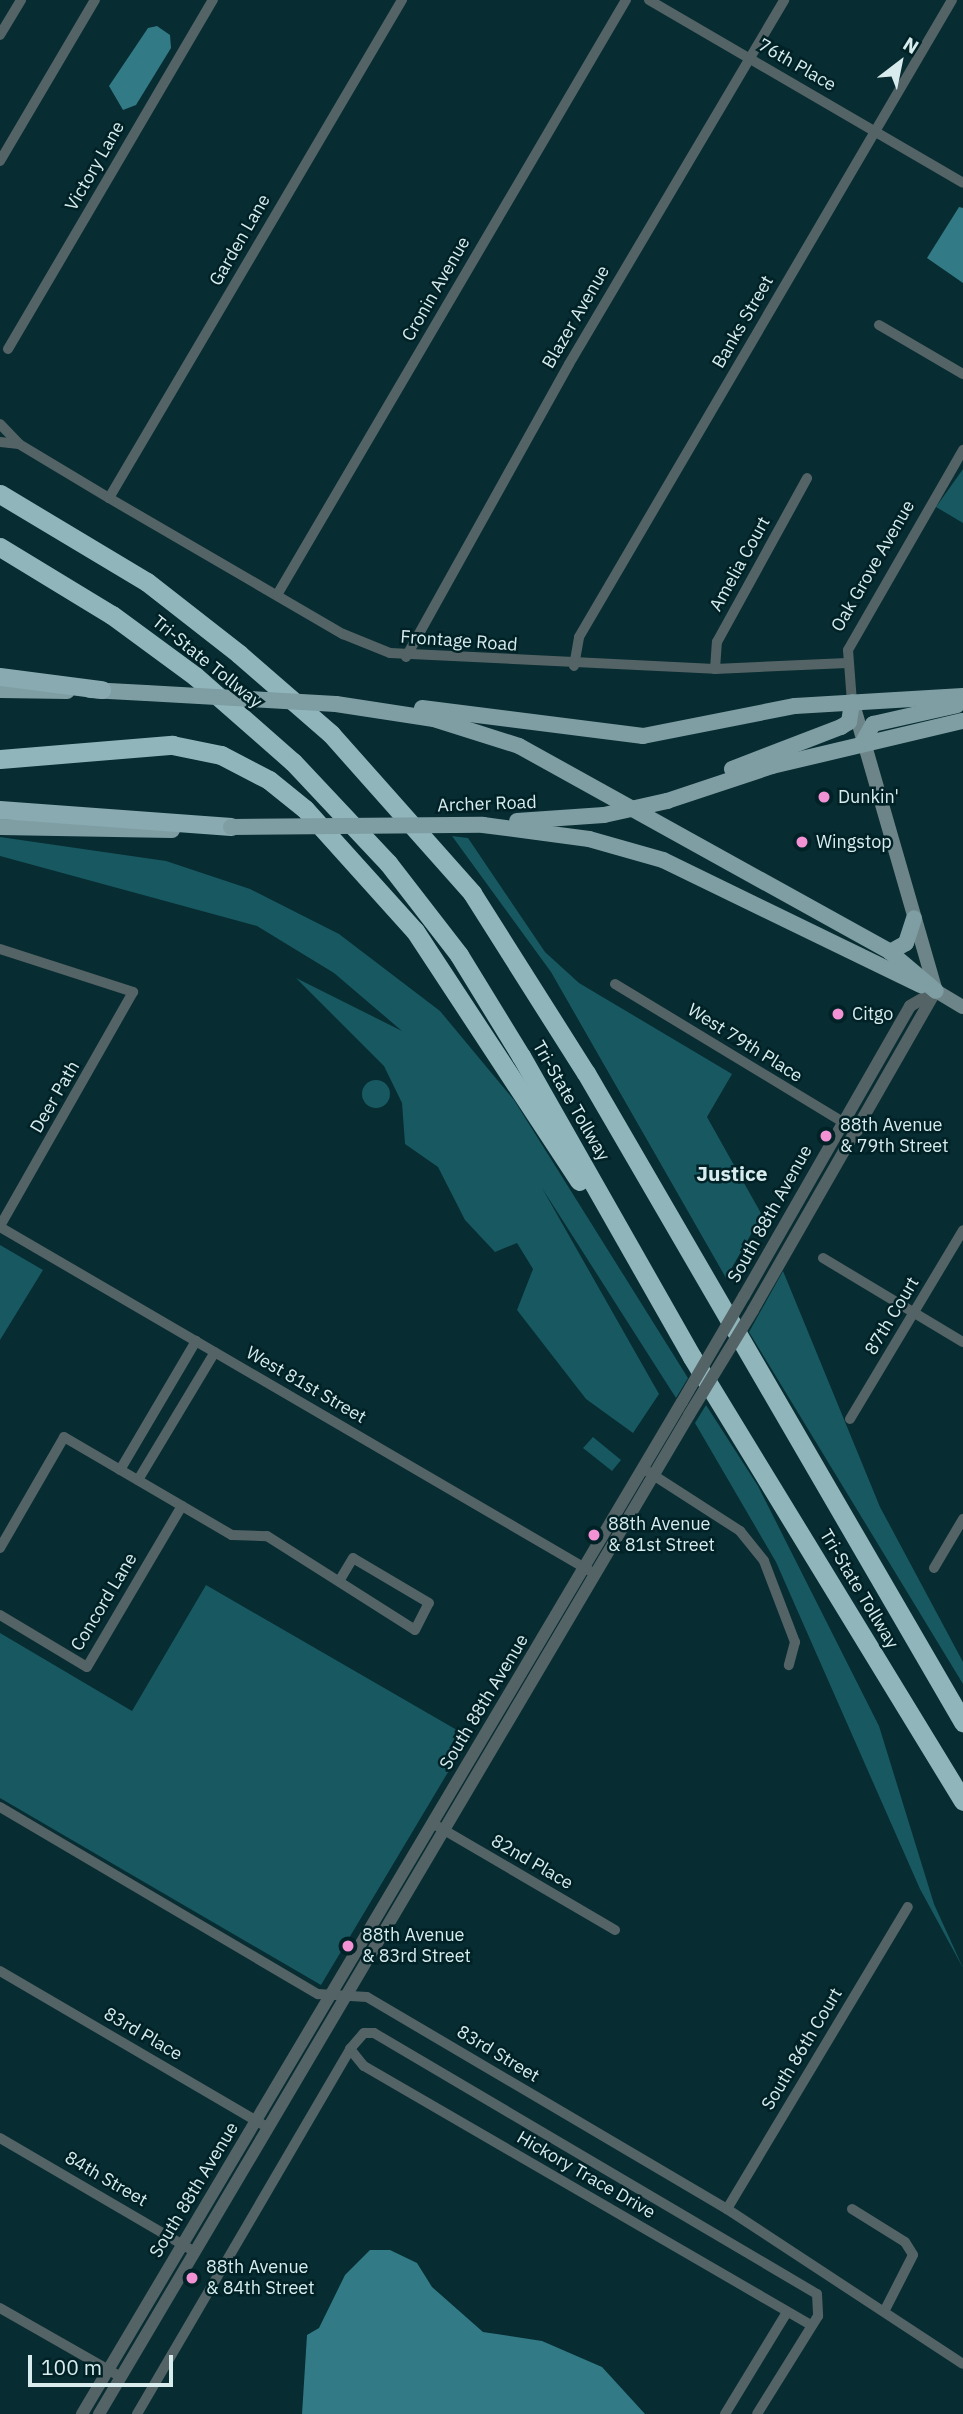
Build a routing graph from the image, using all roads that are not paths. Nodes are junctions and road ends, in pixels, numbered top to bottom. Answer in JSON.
{"nodes":[{"id":1,"x":21,"y":0,"type":"edge"},
{"id":2,"x":95,"y":0,"type":"edge"},
{"id":3,"x":213,"y":0,"type":"edge"},
{"id":4,"x":402,"y":0,"type":"edge"},
{"id":5,"x":626,"y":0,"type":"edge"},
{"id":6,"x":649,"y":0,"type":"edge"},
{"id":7,"x":784,"y":0,"type":"edge"},
{"id":8,"x":953,"y":0,"type":"edge"},
{"id":9,"x":0,"y":35,"type":"edge"},
{"id":10,"x":750,"y":58,"type":"junction"},
{"id":11,"x":876,"y":131,"type":"junction"},
{"id":12,"x":0,"y":161,"type":"edge"},
{"id":13,"x":963,"y":183,"type":"edge"},
{"id":14,"x":879,"y":325,"type":"dead end"},
{"id":15,"x":8,"y":349,"type":"dead end"},
{"id":16,"x":963,"y":374,"type":"edge"},
{"id":17,"x":0,"y":424,"type":"edge"},
{"id":18,"x":0,"y":442,"type":"edge"},
{"id":19,"x":19,"y":444,"type":"junction"},
{"id":20,"x":963,"y":450,"type":"edge"},
{"id":21,"x":807,"y":478,"type":"dead end"},
{"id":22,"x":0,"y":494,"type":"edge"},
{"id":23,"x":109,"y":498,"type":"junction"},
{"id":24,"x":0,"y":547,"type":"edge"},
{"id":25,"x":277,"y":595,"type":"junction"},
{"id":26,"x":406,"y":657,"type":"junction"},
{"id":27,"x":847,"y":663,"type":"junction"},
{"id":28,"x":574,"y":666,"type":"junction"},
{"id":29,"x":715,"y":669,"type":"junction"},
{"id":30,"x":0,"y":677,"type":"edge"},
{"id":31,"x":0,"y":690,"type":"edge"},
{"id":32,"x":102,"y":690,"type":"junction"},
{"id":33,"x":963,"y":696,"type":"edge"},
{"id":34,"x":852,"y":702,"type":"junction"},
{"id":35,"x":963,"y":704,"type":"edge"},
{"id":36,"x":373,"y":708,"type":"junction"},
{"id":37,"x":963,"y":721,"type":"edge"},
{"id":38,"x":862,"y":744,"type":"junction"},
{"id":39,"x":0,"y":759,"type":"edge"},
{"id":40,"x":697,"y":789,"type":"junction"},
{"id":41,"x":0,"y":810,"type":"edge"},
{"id":42,"x":483,"y":825,"type":"junction"},
{"id":43,"x":0,"y":827,"type":"edge"},
{"id":44,"x":231,"y":827,"type":"junction"},
{"id":45,"x":914,"y":918,"type":"junction"},
{"id":46,"x":0,"y":949,"type":"edge"},
{"id":47,"x":890,"y":952,"type":"junction"},
{"id":48,"x":615,"y":984,"type":"dead end"},
{"id":49,"x":936,"y":991,"type":"junction"},
{"id":50,"x":963,"y":1007,"type":"edge"},
{"id":51,"x":842,"y":1122,"type":"junction"},
{"id":52,"x":858,"y":1131,"type":"junction"},
{"id":53,"x":0,"y":1227,"type":"edge"},
{"id":54,"x":621,"y":1229,"type":"junction"},
{"id":55,"x":963,"y":1230,"type":"edge"},
{"id":56,"x":823,"y":1258,"type":"dead end"},
{"id":57,"x":914,"y":1312,"type":"junction"},
{"id":58,"x":196,"y":1341,"type":"junction"},
{"id":59,"x":963,"y":1342,"type":"edge"},
{"id":60,"x":215,"y":1352,"type":"junction"},
{"id":61,"x":850,"y":1419,"type":"dead end"},
{"id":62,"x":120,"y":1470,"type":"junction"},
{"id":63,"x":648,"y":1472,"type":"junction"},
{"id":64,"x":138,"y":1480,"type":"junction"},
{"id":65,"x":182,"y":1506,"type":"junction"},
{"id":66,"x":963,"y":1519,"type":"edge"},
{"id":67,"x":0,"y":1548,"type":"edge"},
{"id":68,"x":934,"y":1568,"type":"dead end"},
{"id":69,"x":589,"y":1571,"type":"junction"},
{"id":70,"x":341,"y":1578,"type":"junction"},
{"id":71,"x":0,"y":1615,"type":"edge"},
{"id":72,"x":789,"y":1665,"type":"dead end"},
{"id":73,"x":963,"y":1723,"type":"edge"},
{"id":74,"x":963,"y":1801,"type":"edge"},
{"id":75,"x":0,"y":1807,"type":"edge"},
{"id":76,"x":432,"y":1824,"type":"junction"},
{"id":77,"x":444,"y":1831,"type":"junction"},
{"id":78,"x":908,"y":1907,"type":"dead end"},
{"id":79,"x":615,"y":1930,"type":"dead end"},
{"id":80,"x":0,"y":1971,"type":"edge"},
{"id":81,"x":330,"y":1994,"type":"junction"},
{"id":82,"x":348,"y":1996,"type":"junction"},
{"id":83,"x":350,"y":2049,"type":"junction"},
{"id":84,"x":256,"y":2120,"type":"junction"},
{"id":85,"x":269,"y":2128,"type":"junction"},
{"id":86,"x":0,"y":2138,"type":"edge"},
{"id":87,"x":727,"y":2209,"type":"junction"},
{"id":88,"x":852,"y":2209,"type":"dead end"},
{"id":89,"x":182,"y":2244,"type":"junction"},
{"id":90,"x":195,"y":2252,"type":"junction"},
{"id":91,"x":0,"y":2308,"type":"edge"},
{"id":92,"x":886,"y":2308,"type":"junction"},
{"id":93,"x":787,"y":2312,"type":"junction"},
{"id":94,"x":809,"y":2324,"type":"junction"},
{"id":95,"x":963,"y":2364,"type":"edge"},
{"id":96,"x":108,"y":2370,"type":"junction"},
{"id":97,"x":121,"y":2377,"type":"junction"},
{"id":98,"x":82,"y":2414,"type":"edge"},
{"id":99,"x":99,"y":2414,"type":"edge"},
{"id":100,"x":137,"y":2414,"type":"edge"},
{"id":101,"x":725,"y":2414,"type":"edge"},
{"id":102,"x":757,"y":2414,"type":"edge"}],
"edges":[{"from":1,"to":9,"type":"street"},
{"from":2,"to":12,"type":"street"},
{"from":3,"to":15,"type":"street","name":"Victory Lane"},
{"from":4,"to":23,"type":"street","name":"Garden Lane"},
{"from":5,"to":25,"type":"street","name":"Cronin Avenue"},
{"from":6,"to":10,"type":"street","name":"76th Place"},
{"from":7,"to":10,"type":"street","name":"Blazer Avenue"},
{"from":8,"to":11,"type":"street","name":"Banks Street"},
{"from":10,"to":11,"type":"street","name":"76th Place"},
{"from":10,"to":26,"type":"street","name":"Blazer Avenue"},
{"from":11,"to":13,"type":"street","name":"76th Place"},
{"from":11,"to":28,"type":"street","name":"Banks Street"},
{"from":14,"to":16,"type":"street"},
{"from":17,"to":19,"type":"street"},
{"from":18,"to":19,"type":"street"},
{"from":19,"to":23,"type":"street","name":"Frontage Road"},
{"from":20,"to":27,"type":"street","name":"Oak Grove Avenue"},
{"from":21,"to":29,"type":"street","name":"Amelia Court"},
{"from":22,"to":73,"type":"highway","name":"Tri-State Tollway"},
{"from":23,"to":25,"type":"street","name":"Frontage Road"},
{"from":24,"to":54,"type":"highway","name":"Tri-State Tollway"},
{"from":25,"to":26,"type":"street","name":"Frontage Road"},
{"from":26,"to":28,"type":"street","name":"Frontage Road"},
{"from":27,"to":29,"type":"street","name":"Frontage Road"},
{"from":27,"to":34,"type":"street","name":"Oak Grove Avenue"},
{"from":28,"to":29,"type":"street","name":"Frontage Road"},
{"from":30,"to":32,"type":"highway"},
{"from":31,"to":32,"type":"main road"},
{"from":32,"to":36,"type":"main road","bridge":true},
{"from":33,"to":34,"type":"main road"},
{"from":34,"to":36,"type":"main road"},
{"from":34,"to":38,"type":"main road","name":"Oak Grove Avenue"},
{"from":34,"to":40,"type":"main road"},
{"from":35,"to":38,"type":"main road"},
{"from":36,"to":47,"type":"main road"},
{"from":37,"to":38,"type":"main road","name":"Archer Road"},
{"from":38,"to":40,"type":"main road","name":"Archer Road"},
{"from":38,"to":45,"type":"main road","name":"Oak Grove Avenue"},
{"from":39,"to":54,"type":"highway"},
{"from":40,"to":42,"type":"main road","name":"Archer Road","bridge":true},
{"from":41,"to":44,"type":"highway"},
{"from":42,"to":44,"type":"main road","name":"Archer Road","bridge":true},
{"from":42,"to":49,"type":"main road"},
{"from":43,"to":44,"type":"main road","name":"Archer Road"},
{"from":45,"to":47,"type":"main road"},
{"from":45,"to":49,"type":"main road","name":"Oak Grove Avenue"},
{"from":46,"to":53,"type":"street","name":"Deer Path"},
{"from":47,"to":49,"type":"main road"},
{"from":48,"to":51,"type":"street","name":"West 79th Place"},
{"from":49,"to":50,"type":"main road"},
{"from":49,"to":51,"type":"street","name":"South 88th Avenue"},
{"from":49,"to":52,"type":"street","name":"South 88th Avenue"},
{"from":51,"to":52,"type":"street","name":"West 79th Place"},
{"from":51,"to":63,"type":"street","name":"South 88th Avenue","bridge":true},
{"from":52,"to":63,"type":"street","name":"South 88th Avenue","bridge":true},
{"from":53,"to":58,"type":"street","name":"West 81st Street"},
{"from":54,"to":74,"type":"highway","name":"Tri-State Tollway"},
{"from":55,"to":57,"type":"street","name":"87th Court"},
{"from":56,"to":57,"type":"street"},
{"from":57,"to":59,"type":"street"},
{"from":57,"to":61,"type":"street","name":"87th Court"},
{"from":58,"to":60,"type":"street","name":"West 81st Street"},
{"from":58,"to":62,"type":"street"},
{"from":60,"to":64,"type":"street"},
{"from":60,"to":69,"type":"street","name":"West 81st Street"},
{"from":62,"to":64,"type":"street"},
{"from":62,"to":67,"type":"street"},
{"from":63,"to":69,"type":"street","name":"South 88th Avenue"},
{"from":63,"to":72,"type":"street"},
{"from":64,"to":65,"type":"street"},
{"from":65,"to":70,"type":"street"},
{"from":65,"to":71,"type":"street","name":"Concord Lane"},
{"from":66,"to":68,"type":"street"},
{"from":69,"to":76,"type":"street","name":"South 88th Avenue"},
{"from":69,"to":77,"type":"street","name":"South 88th Avenue"},
{"from":70,"to":70,"type":"street"},
{"from":75,"to":81,"type":"street","name":"83rd Street"},
{"from":76,"to":77,"type":"street","name":"82nd Place"},
{"from":76,"to":81,"type":"street","name":"South 88th Avenue"},
{"from":77,"to":79,"type":"street","name":"82nd Place"},
{"from":77,"to":82,"type":"street","name":"South 88th Avenue"},
{"from":78,"to":87,"type":"street","name":"South 86th Court"},
{"from":80,"to":84,"type":"street","name":"83rd Place"},
{"from":81,"to":82,"type":"street","name":"83rd Street"},
{"from":81,"to":84,"type":"street","name":"South 88th Avenue"},
{"from":82,"to":85,"type":"street","name":"South 88th Avenue"},
{"from":82,"to":87,"type":"street","name":"83rd Street"},
{"from":83,"to":93,"type":"street","name":"Hickory Trace Drive"},
{"from":83,"to":94,"type":"street"},
{"from":83,"to":100,"type":"street"},
{"from":84,"to":85,"type":"street","name":"83rd Place"},
{"from":84,"to":89,"type":"street","name":"South 88th Avenue"},
{"from":85,"to":90,"type":"street","name":"South 88th Avenue"},
{"from":86,"to":89,"type":"street","name":"84th Street"},
{"from":87,"to":92,"type":"street","name":"83rd Street"},
{"from":88,"to":92,"type":"street"},
{"from":89,"to":90,"type":"street","name":"84th Street"},
{"from":89,"to":96,"type":"street","name":"South 88th Avenue"},
{"from":90,"to":97,"type":"street","name":"South 88th Avenue"},
{"from":91,"to":96,"type":"street"},
{"from":92,"to":95,"type":"street","name":"83rd Street"},
{"from":93,"to":94,"type":"street","name":"Hickory Trace Drive"},
{"from":93,"to":101,"type":"street"},
{"from":94,"to":102,"type":"street"},
{"from":96,"to":97,"type":"street"},
{"from":96,"to":98,"type":"street","name":"South 88th Avenue"},
{"from":97,"to":99,"type":"street","name":"South 88th Avenue"}]}
